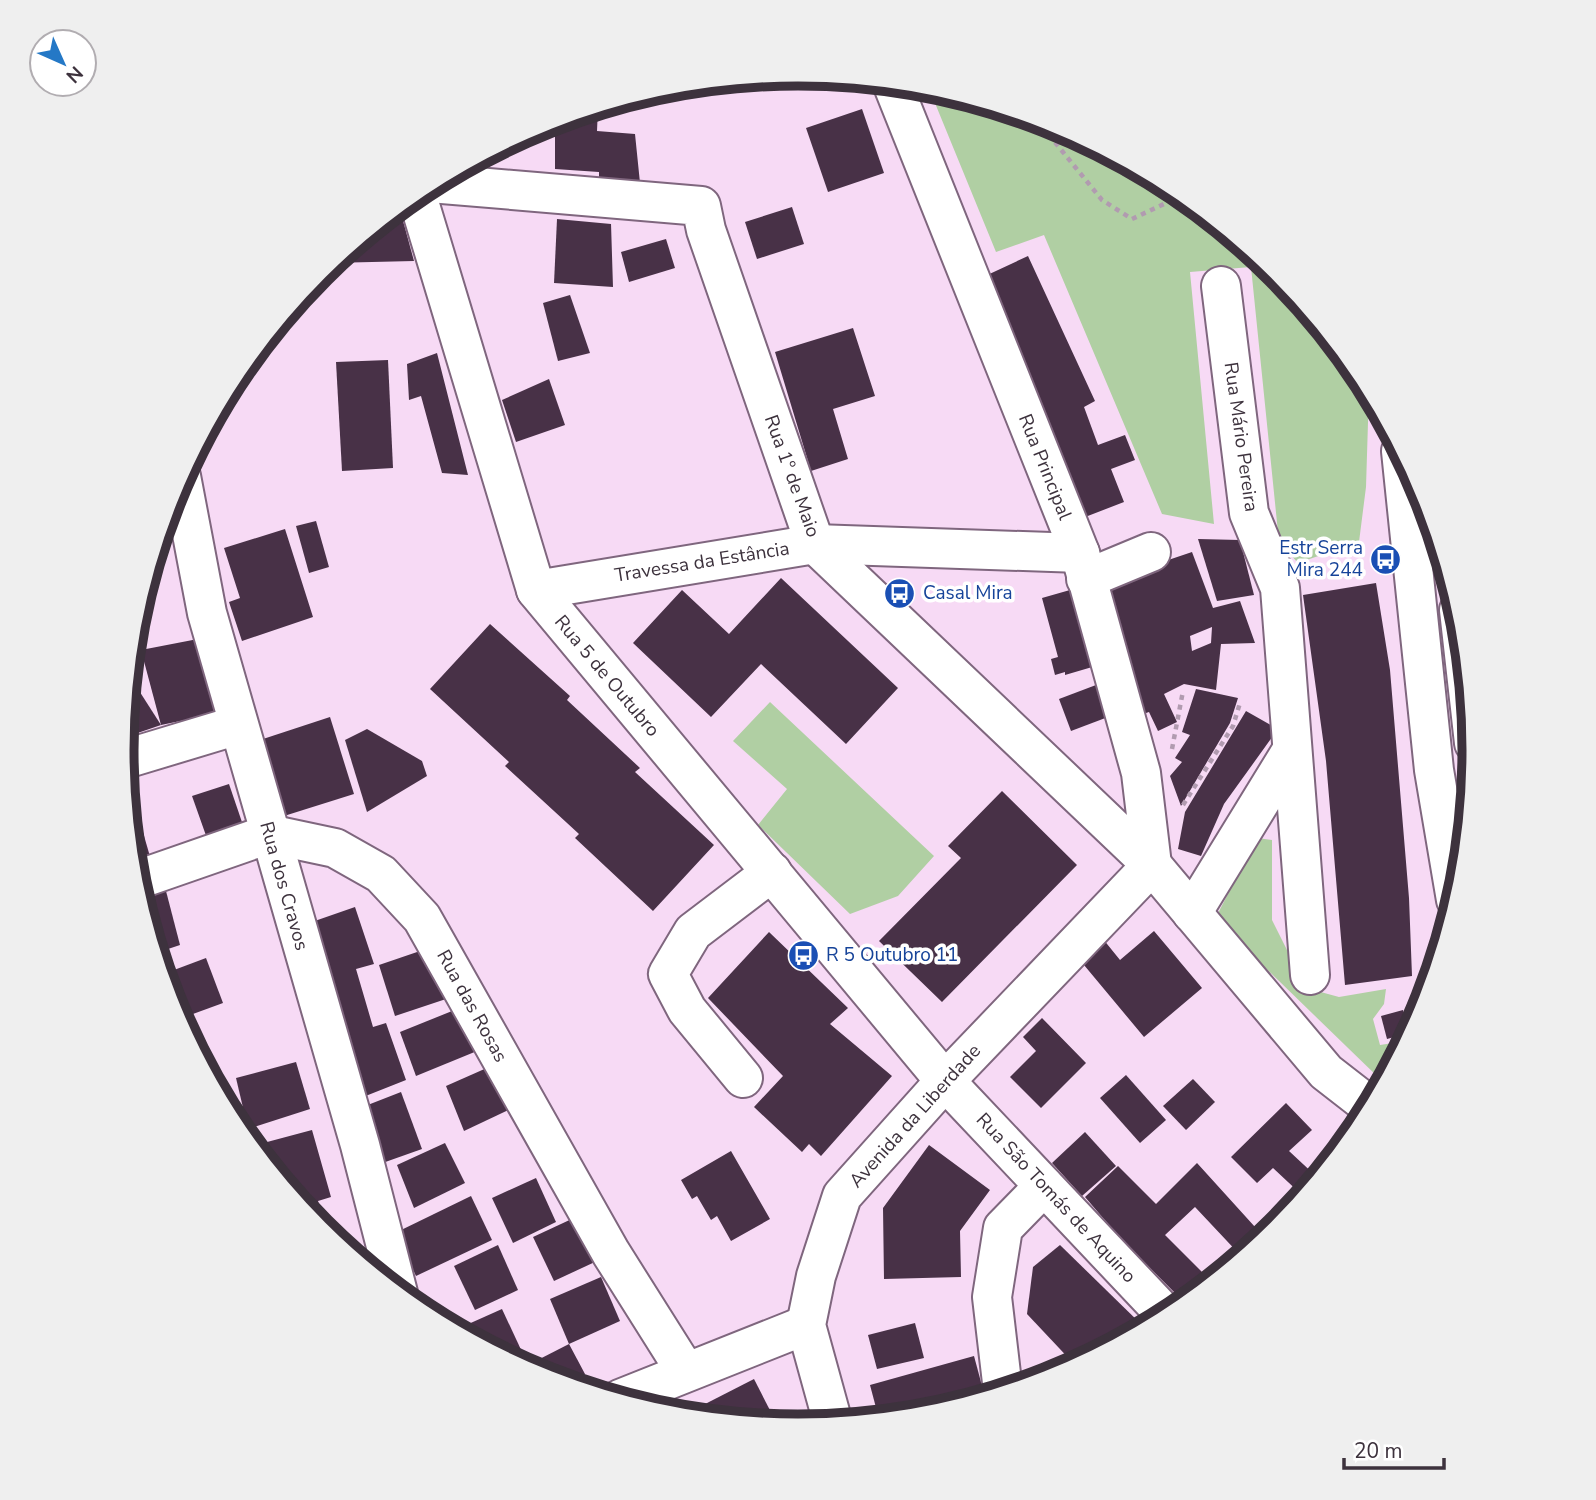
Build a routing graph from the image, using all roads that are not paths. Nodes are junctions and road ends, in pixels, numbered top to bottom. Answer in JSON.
{"nodes":[{"id":1,"x":896,"y":93,"type":"edge"},
{"id":2,"x":450,"y":185,"type":"edge"},
{"id":3,"x":420,"y":205,"type":"edge"},
{"id":4,"x":1221,"y":286,"type":"dead end"},
{"id":5,"x":1404,"y":478,"type":"edge"},
{"id":6,"x":184,"y":495,"type":"edge"},
{"id":7,"x":815,"y":544,"type":"junction"},
{"id":8,"x":1151,"y":552,"type":"dead end"},
{"id":9,"x":1083,"y":566,"type":"junction"},
{"id":10,"x":536,"y":590,"type":"junction"},
{"id":11,"x":238,"y":725,"type":"junction"},
{"id":12,"x":1292,"y":750,"type":"junction"},
{"id":13,"x":134,"y":756,"type":"edge"},
{"id":14,"x":269,"y":834,"type":"junction"},
{"id":15,"x":1150,"y":851,"type":"junction"},
{"id":16,"x":1451,"y":870,"type":"edge"},
{"id":17,"x":772,"y":872,"type":"junction"},
{"id":18,"x":146,"y":877,"type":"edge"},
{"id":19,"x":1192,"y":913,"type":"junction"},
{"id":20,"x":1311,"y":975,"type":"dead end"},
{"id":21,"x":743,"y":1078,"type":"dead end"},
{"id":22,"x":945,"y":1081,"type":"junction"},
{"id":23,"x":1362,"y":1099,"type":"edge"},
{"id":24,"x":1044,"y":1186,"type":"junction"},
{"id":25,"x":394,"y":1277,"type":"edge"},
{"id":26,"x":1159,"y":1307,"type":"edge"},
{"id":27,"x":806,"y":1325,"type":"junction"},
{"id":28,"x":685,"y":1372,"type":"junction"},
{"id":29,"x":1002,"y":1382,"type":"edge"},
{"id":30,"x":633,"y":1394,"type":"edge"},
{"id":31,"x":831,"y":1413,"type":"edge"}],
"edges":[{"from":1,"to":9,"type":"street","name":"Rua Principal"},
{"from":2,"to":7,"type":"street","name":"Rua 1º de Maio"},
{"from":3,"to":10,"type":"street","name":"Rua 5 de Outubro"},
{"from":4,"to":12,"type":"street","name":"Rua Mário Pereira"},
{"from":5,"to":16,"type":"street"},
{"from":6,"to":11,"type":"street","name":"Rua dos Cravos"},
{"from":7,"to":9,"type":"street","name":"Travessa da Estância"},
{"from":7,"to":10,"type":"street","name":"Travessa da Estância"},
{"from":7,"to":15,"type":"street","name":"Rua 1º de Maio"},
{"from":8,"to":9,"type":"street"},
{"from":9,"to":15,"type":"street","name":"Rua Principal"},
{"from":10,"to":17,"type":"street","name":"Rua 5 de Outubro"},
{"from":11,"to":13,"type":"street"},
{"from":11,"to":14,"type":"street","name":"Rua dos Cravos"},
{"from":12,"to":19,"type":"street"},
{"from":12,"to":20,"type":"street","name":"Rua Mário Pereira"},
{"from":14,"to":18,"type":"street"},
{"from":14,"to":25,"type":"street","name":"Rua dos Cravos"},
{"from":14,"to":28,"type":"street","name":"Rua das Rosas"},
{"from":15,"to":19,"type":"street","name":"Rua 1º de Maio"},
{"from":15,"to":22,"type":"street","name":"Avenida da Liberdade"},
{"from":17,"to":21,"type":"street"},
{"from":17,"to":22,"type":"street","name":"Rua 5 de Outubro"},
{"from":19,"to":23,"type":"street","name":"Rua 1º de Maio"},
{"from":22,"to":24,"type":"street","name":"Rua São Tomás de Aquino"},
{"from":22,"to":27,"type":"street","name":"Avenida da Liberdade"},
{"from":24,"to":26,"type":"street","name":"Rua São Tomás de Aquino"},
{"from":24,"to":29,"type":"street"},
{"from":27,"to":28,"type":"street"},
{"from":27,"to":31,"type":"street","name":"Avenida da Liberdade"},
{"from":28,"to":30,"type":"street"}]}
